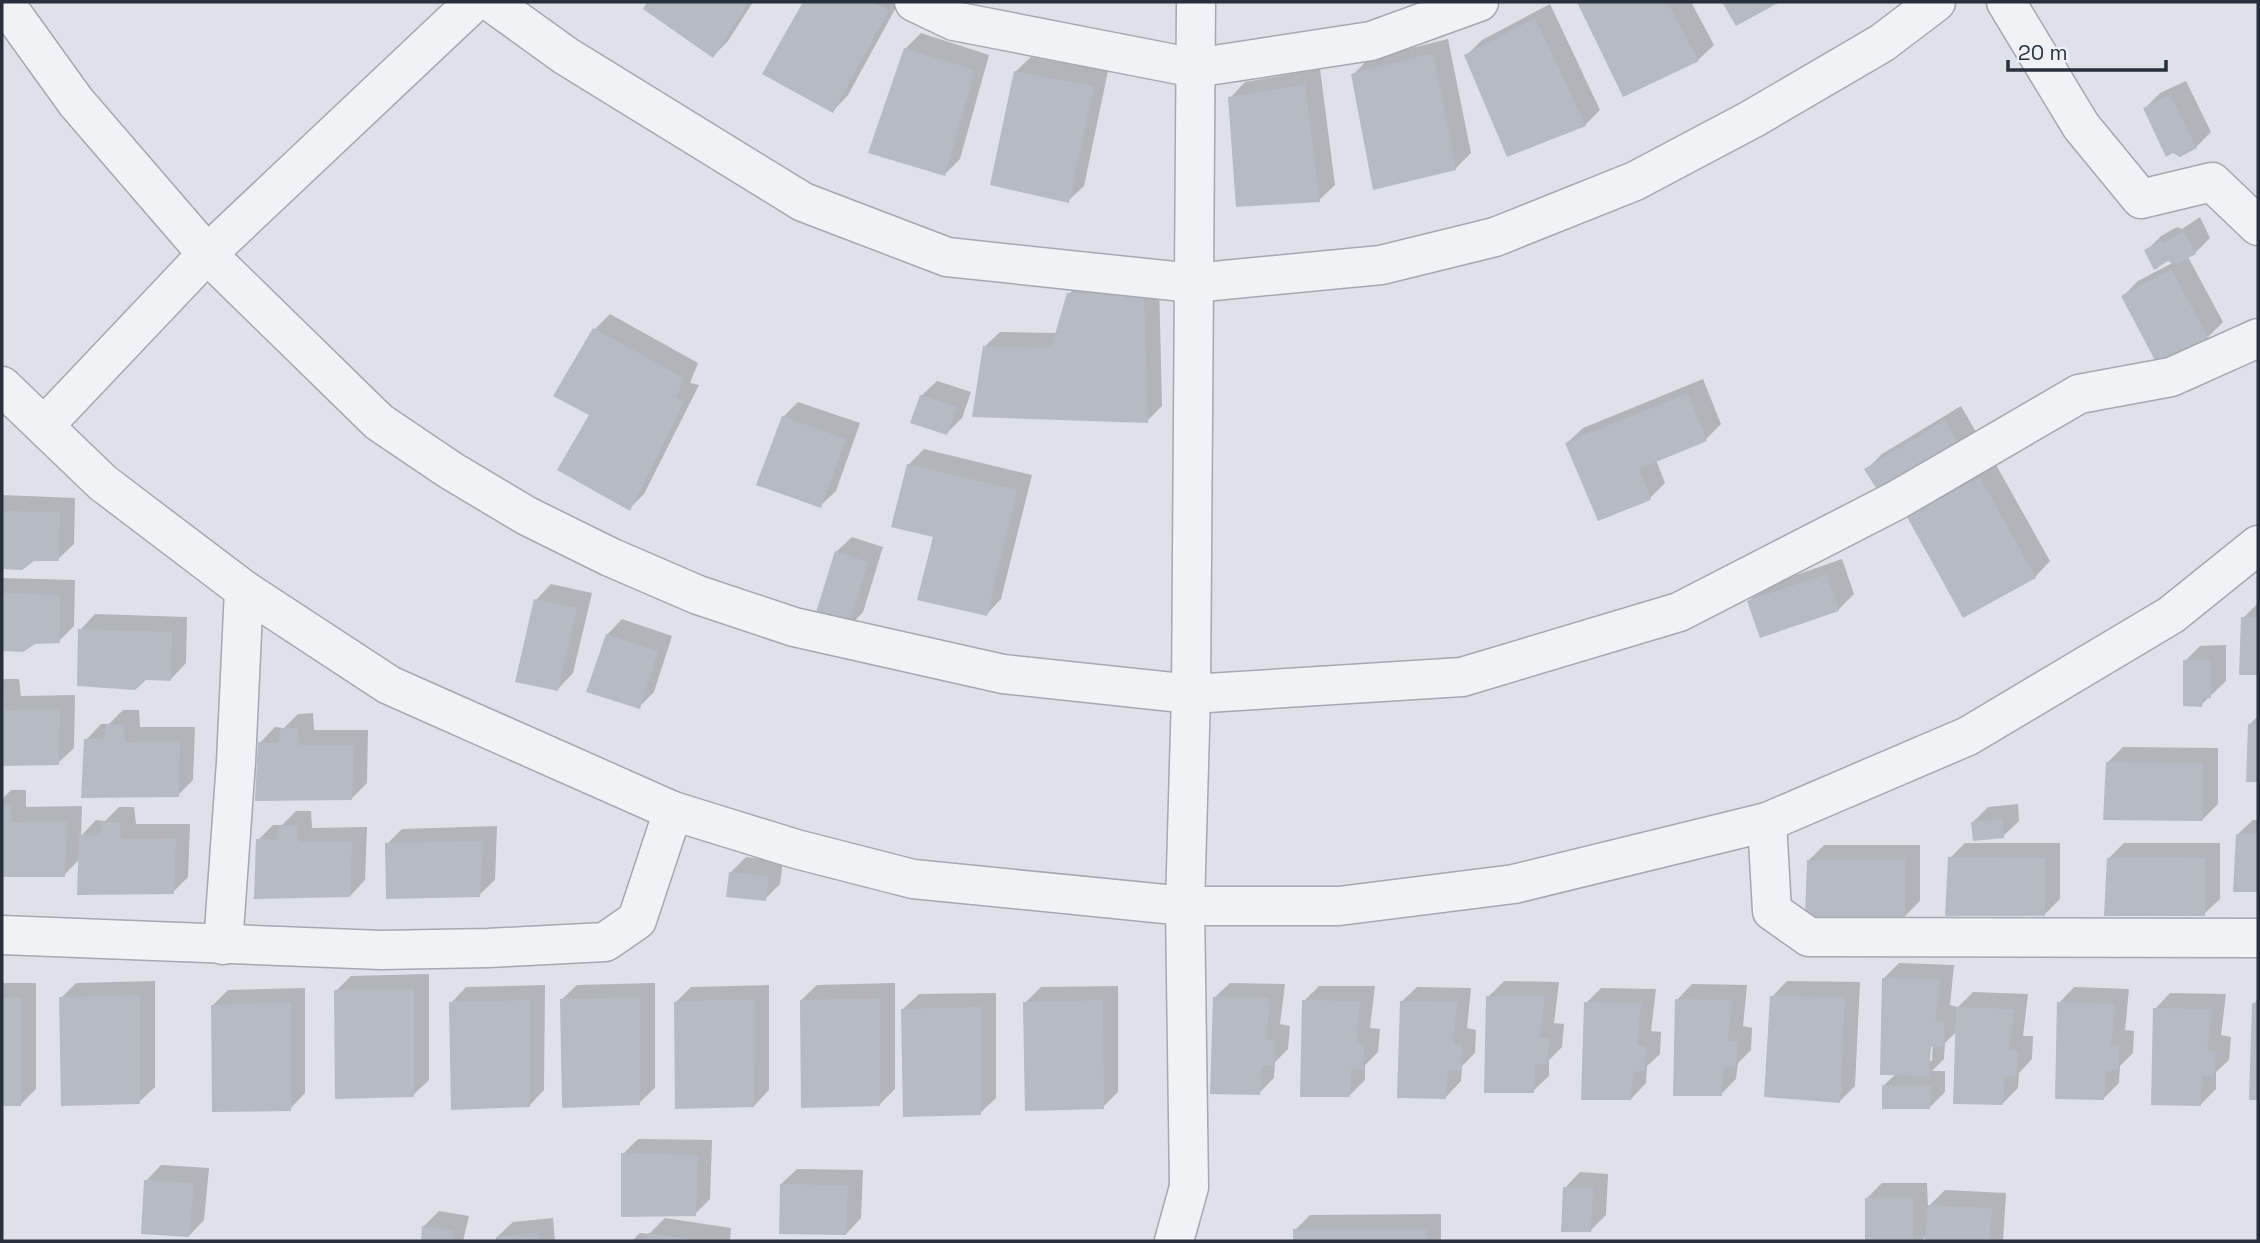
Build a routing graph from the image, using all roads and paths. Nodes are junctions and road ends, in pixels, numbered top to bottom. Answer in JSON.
{"nodes":[{"id":1,"x":4,"y":2,"type":"edge"},
{"id":2,"x":474,"y":2,"type":"edge"},
{"id":3,"x":491,"y":2,"type":"edge"},
{"id":4,"x":914,"y":2,"type":"edge"},
{"id":5,"x":1196,"y":2,"type":"edge"},
{"id":6,"x":1479,"y":2,"type":"edge"},
{"id":7,"x":1936,"y":2,"type":"edge"},
{"id":8,"x":2006,"y":2,"type":"edge"},
{"id":9,"x":1195,"y":68,"type":"junction"},
{"id":10,"x":2258,"y":226,"type":"edge"},
{"id":11,"x":207,"y":254,"type":"junction"},
{"id":12,"x":1193,"y":283,"type":"junction"},
{"id":13,"x":2258,"y":338,"type":"edge"},
{"id":14,"x":2,"y":387,"type":"edge"},
{"id":15,"x":44,"y":426,"type":"junction"},
{"id":16,"x":2258,"y":545,"type":"edge"},
{"id":17,"x":244,"y":590,"type":"junction"},
{"id":18,"x":1191,"y":694,"type":"junction"},
{"id":19,"x":673,"y":811,"type":"junction"},
{"id":20,"x":1767,"y":822,"type":"junction"},
{"id":21,"x":1185,"y":906,"type":"junction"},
{"id":22,"x":2,"y":935,"type":"edge"},
{"id":23,"x":2258,"y":938,"type":"edge"},
{"id":24,"x":223,"y":945,"type":"junction"},
{"id":25,"x":1174,"y":1241,"type":"edge"}],
"edges":[{"from":1,"to":11,"type":"street"},
{"from":2,"to":11,"type":"street"},
{"from":3,"to":12,"type":"street"},
{"from":4,"to":9,"type":"street"},
{"from":5,"to":9,"type":"street"},
{"from":6,"to":9,"type":"street"},
{"from":7,"to":12,"type":"street"},
{"from":8,"to":10,"type":"street"},
{"from":9,"to":12,"type":"street"},
{"from":11,"to":15,"type":"street"},
{"from":11,"to":18,"type":"street"},
{"from":12,"to":18,"type":"street"},
{"from":13,"to":18,"type":"street"},
{"from":14,"to":15,"type":"street"},
{"from":15,"to":17,"type":"street"},
{"from":16,"to":20,"type":"street"},
{"from":17,"to":19,"type":"street"},
{"from":17,"to":24,"type":"street"},
{"from":18,"to":21,"type":"street"},
{"from":19,"to":21,"type":"street"},
{"from":19,"to":24,"type":"street"},
{"from":20,"to":21,"type":"street"},
{"from":20,"to":23,"type":"street"},
{"from":21,"to":25,"type":"street"},
{"from":22,"to":24,"type":"street"}]}
